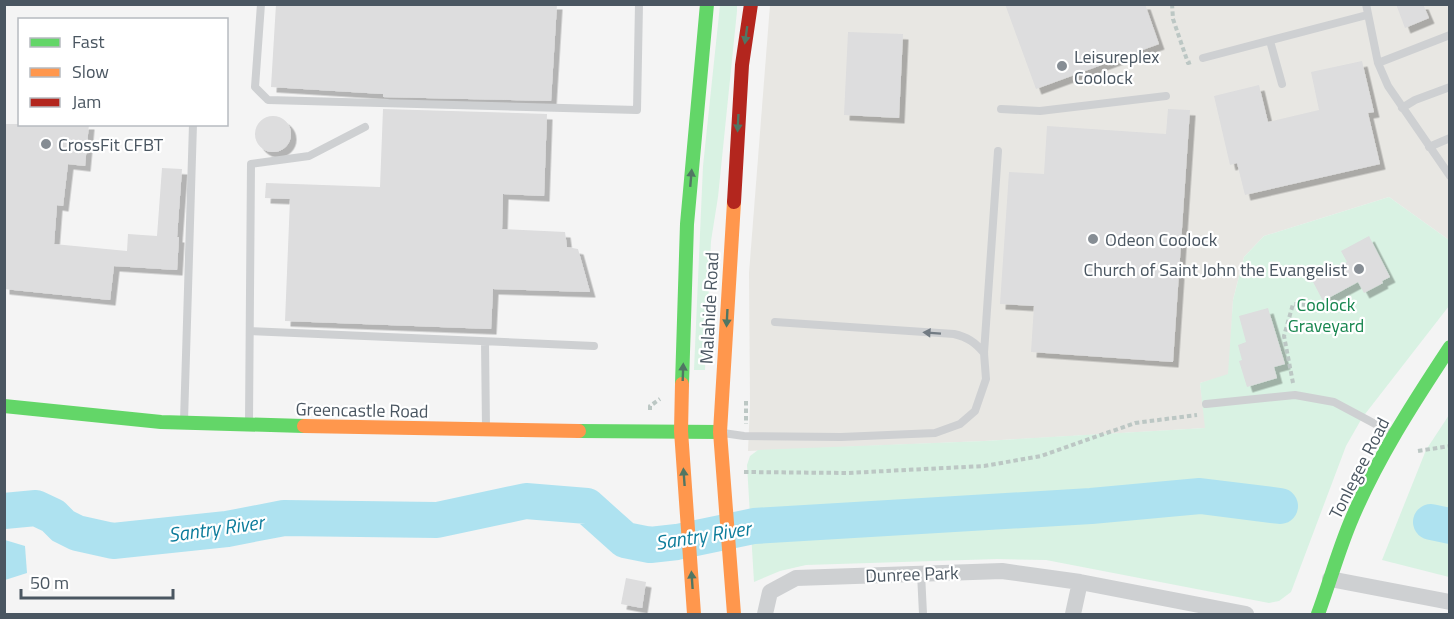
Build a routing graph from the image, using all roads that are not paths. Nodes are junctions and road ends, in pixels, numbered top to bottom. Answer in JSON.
{"nodes":[{"id":1,"x":261,"y":4,"type":"edge"},
{"id":2,"x":639,"y":4,"type":"edge"},
{"id":3,"x":707,"y":4,"type":"edge"},
{"id":4,"x":751,"y":4,"type":"edge"},
{"id":5,"x":1366,"y":4,"type":"edge"},
{"id":6,"x":1367,"y":15,"type":"junction"},
{"id":7,"x":1449,"y":35,"type":"edge"},
{"id":8,"x":1270,"y":40,"type":"junction"},
{"id":9,"x":1203,"y":58,"type":"road end"},
{"id":10,"x":1378,"y":63,"type":"junction"},
{"id":11,"x":1282,"y":84,"type":"dead end"},
{"id":12,"x":1449,"y":87,"type":"edge"},
{"id":13,"x":1166,"y":96,"type":"dead end"},
{"id":14,"x":1402,"y":108,"type":"junction"},
{"id":15,"x":1001,"y":109,"type":"dead end"},
{"id":16,"x":193,"y":126,"type":"edge"},
{"id":17,"x":365,"y":127,"type":"dead end"},
{"id":18,"x":1449,"y":138,"type":"edge"},
{"id":19,"x":1429,"y":147,"type":"junction"},
{"id":20,"x":998,"y":151,"type":"dead end"},
{"id":21,"x":1449,"y":176,"type":"edge"},
{"id":22,"x":775,"y":322,"type":"dead end"},
{"id":23,"x":250,"y":331,"type":"junction"},
{"id":24,"x":485,"y":342,"type":"junction"},
{"id":25,"x":594,"y":346,"type":"dead end"},
{"id":26,"x":1449,"y":347,"type":"edge"},
{"id":27,"x":984,"y":353,"type":"junction"},
{"id":28,"x":1209,"y":404,"type":"road end"},
{"id":29,"x":4,"y":406,"type":"edge"},
{"id":30,"x":184,"y":423,"type":"junction"},
{"id":31,"x":249,"y":425,"type":"junction"},
{"id":32,"x":486,"y":430,"type":"junction"},
{"id":33,"x":681,"y":431,"type":"junction"},
{"id":34,"x":720,"y":432,"type":"junction"},
{"id":35,"x":1395,"y":434,"type":"junction"},
{"id":36,"x":921,"y":573,"type":"junction"},
{"id":37,"x":1330,"y":579,"type":"junction"},
{"id":38,"x":1080,"y":582,"type":"junction"},
{"id":39,"x":1449,"y":602,"type":"edge"},
{"id":40,"x":1185,"y":609,"type":"edge"},
{"id":41,"x":690,"y":613,"type":"edge"},
{"id":42,"x":734,"y":615,"type":"edge"},
{"id":43,"x":765,"y":615,"type":"edge"},
{"id":44,"x":923,"y":615,"type":"edge"},
{"id":45,"x":1073,"y":615,"type":"edge"},
{"id":46,"x":1246,"y":615,"type":"edge"},
{"id":47,"x":1318,"y":615,"type":"edge"}],
"edges":[{"from":1,"to":2,"type":"lane"},
{"from":33,"to":3,"type":"main road","name":"Malahide Road","one_way":true},
{"from":4,"to":34,"type":"main road","name":"Malahide Road","one_way":true},
{"from":5,"to":6,"type":"lane"},
{"from":6,"to":8,"type":"lane"},
{"from":6,"to":10,"type":"lane"},
{"from":7,"to":10,"type":"lane"},
{"from":8,"to":9,"type":"lane"},
{"from":8,"to":11,"type":"lane"},
{"from":10,"to":14,"type":"lane"},
{"from":12,"to":14,"type":"lane"},
{"from":13,"to":15,"type":"lane"},
{"from":14,"to":19,"type":"lane"},
{"from":16,"to":30,"type":"lane"},
{"from":17,"to":23,"type":"lane"},
{"from":18,"to":19,"type":"lane"},
{"from":19,"to":21,"type":"lane"},
{"from":20,"to":27,"type":"lane"},
{"from":27,"to":22,"type":"lane","one_way":true},
{"from":23,"to":24,"type":"lane"},
{"from":23,"to":31,"type":"lane"},
{"from":24,"to":25,"type":"lane"},
{"from":24,"to":32,"type":"lane"},
{"from":26,"to":35,"type":"main road","name":"Tonlegee Road"},
{"from":27,"to":34,"type":"lane"},
{"from":28,"to":35,"type":"lane"},
{"from":29,"to":30,"type":"main road","name":"Greencastle Road"},
{"from":30,"to":31,"type":"main road","name":"Greencastle Road"},
{"from":31,"to":32,"type":"main road","name":"Greencastle Road"},
{"from":32,"to":33,"type":"main road","name":"Greencastle Road"},
{"from":33,"to":34,"type":"main road","name":"Greencastle Road"},
{"from":41,"to":33,"type":"main road","name":"Malahide Road","one_way":true},
{"from":34,"to":42,"type":"main road","name":"Malahide Road"},
{"from":35,"to":37,"type":"main road","name":"Tonlegee Road"},
{"from":36,"to":38,"type":"street","name":"Dunree Park"},
{"from":36,"to":43,"type":"street","name":"Dunree Park"},
{"from":36,"to":44,"type":"lane"},
{"from":37,"to":39,"type":"street"},
{"from":37,"to":47,"type":"main road","name":"Tonlegee Road"},
{"from":38,"to":40,"type":"street","name":"Dunree Park"},
{"from":38,"to":45,"type":"street"},
{"from":40,"to":46,"type":"street","name":"Dunree Park"}]}
